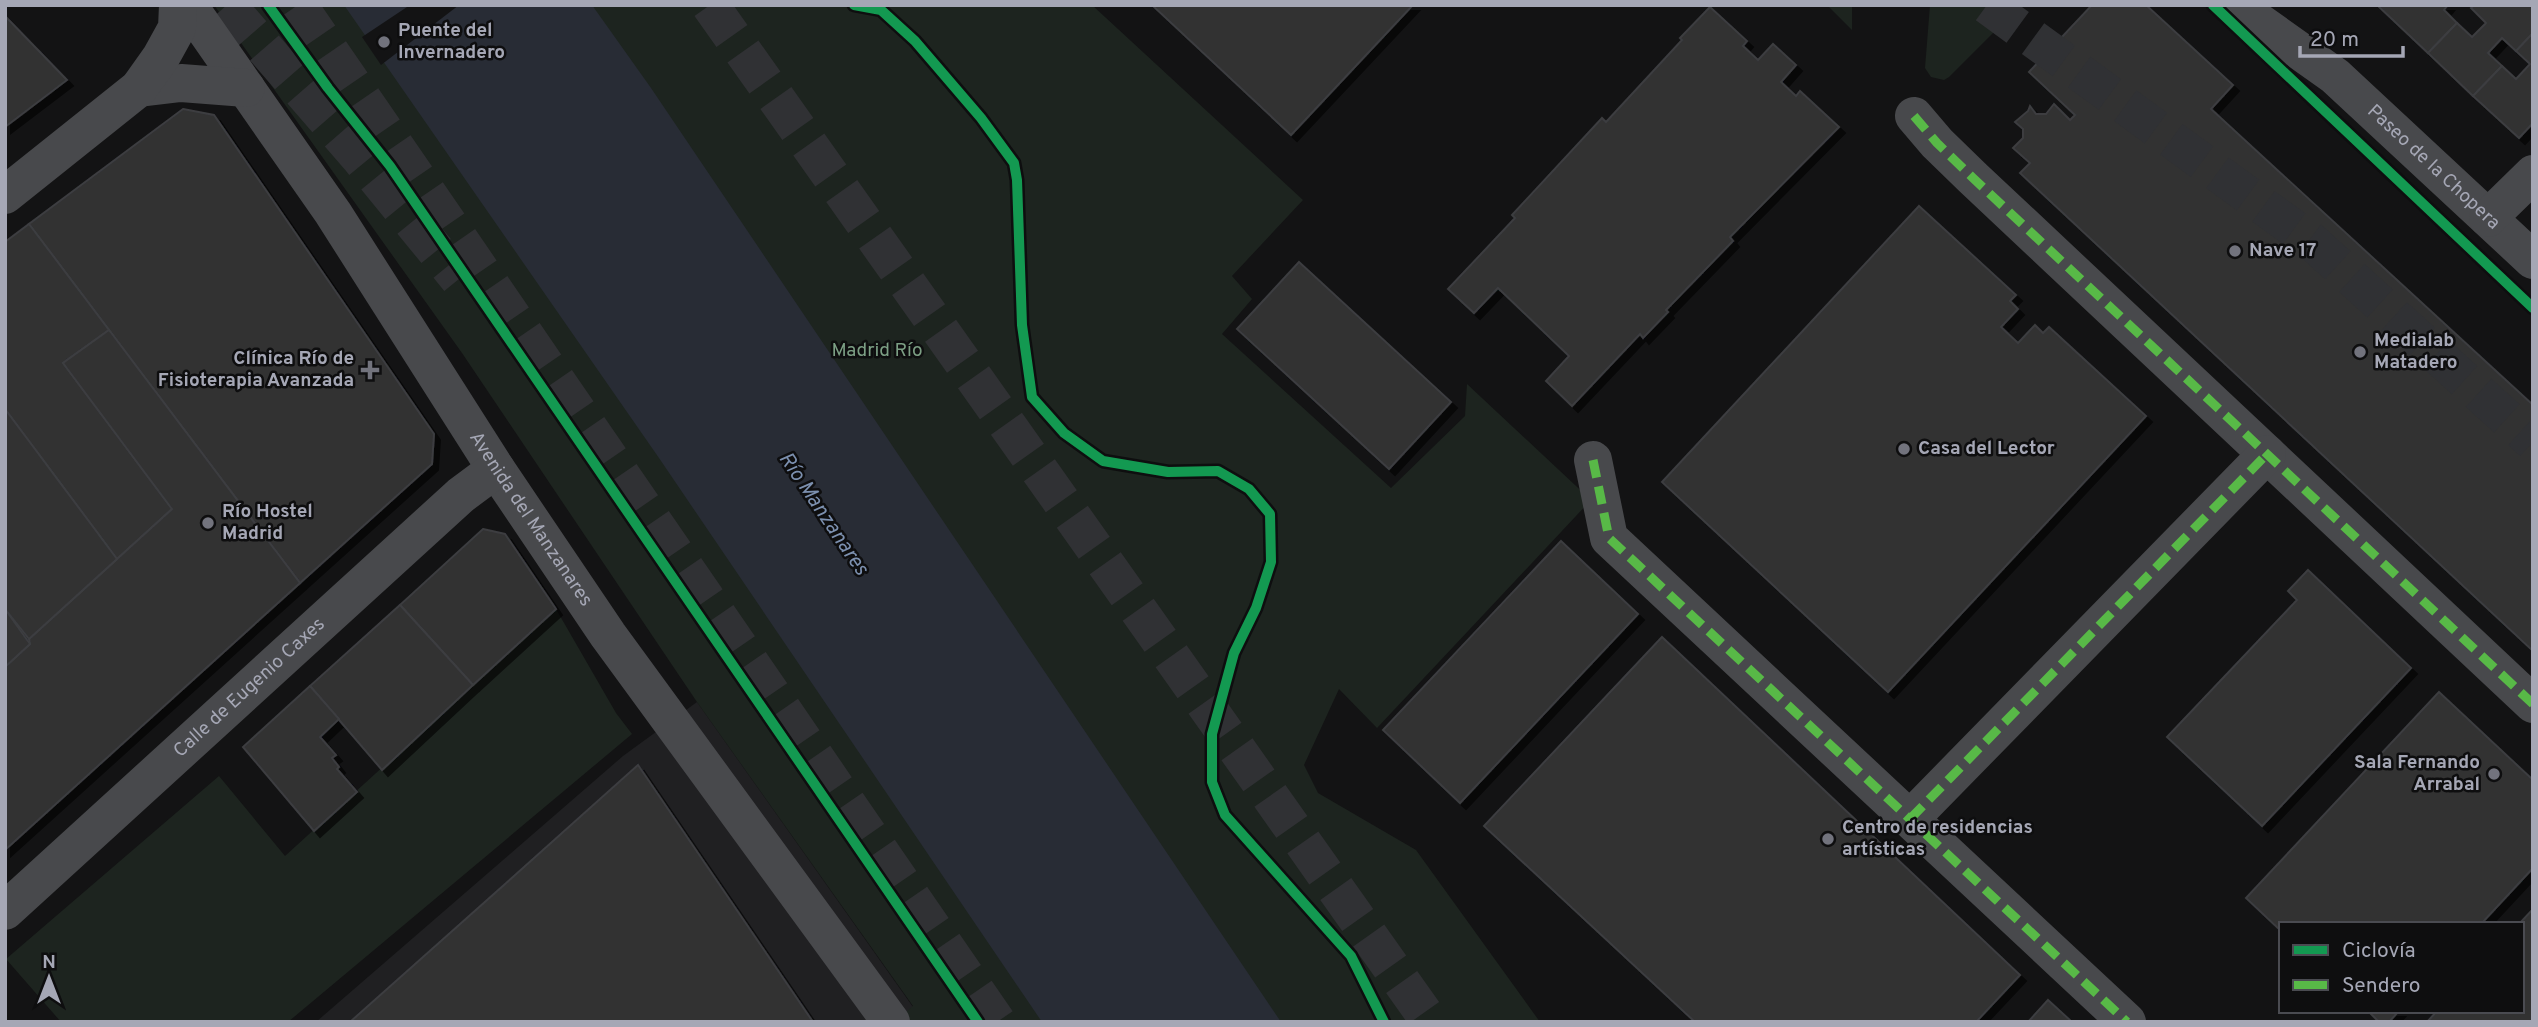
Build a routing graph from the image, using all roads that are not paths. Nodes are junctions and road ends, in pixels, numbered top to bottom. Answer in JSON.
{"nodes":[{"id":1,"x":178,"y":5,"type":"edge"},
{"id":2,"x":188,"y":5,"type":"edge"},
{"id":3,"x":2235,"y":5,"type":"edge"},
{"id":4,"x":2281,"y":5,"type":"edge"},
{"id":5,"x":2335,"y":76,"type":"junction"},
{"id":6,"x":139,"y":89,"type":"junction"},
{"id":7,"x":246,"y":89,"type":"junction"},
{"id":8,"x":1914,"y":116,"type":"dead end"},
{"id":9,"x":2533,"y":174,"type":"edge"},
{"id":10,"x":5,"y":195,"type":"edge"},
{"id":11,"x":2488,"y":218,"type":"junction"},
{"id":12,"x":2533,"y":260,"type":"edge"},
{"id":13,"x":2267,"y":454,"type":"junction"},
{"id":14,"x":1593,"y":460,"type":"dead end"},
{"id":15,"x":496,"y":469,"type":"junction"},
{"id":16,"x":2533,"y":704,"type":"edge"},
{"id":17,"x":1910,"y":819,"type":"junction"},
{"id":18,"x":5,"y":911,"type":"edge"},
{"id":19,"x":891,"y":1022,"type":"edge"},
{"id":20,"x":2127,"y":1022,"type":"edge"}],
"edges":[{"from":1,"to":6,"type":"street"},
{"from":2,"to":7,"type":"street","name":"Avenida del Manzanares"},
{"from":3,"to":5,"type":"street","name":"Paseo de la Chopera"},
{"from":4,"to":5,"type":"street","name":"Paseo de la Chopera"},
{"from":5,"to":11,"type":"street","name":"Paseo de la Chopera"},
{"from":6,"to":7,"type":"street"},
{"from":6,"to":10,"type":"street"},
{"from":7,"to":15,"type":"street","name":"Avenida del Manzanares"},
{"from":8,"to":13,"type":"street"},
{"from":9,"to":11,"type":"street"},
{"from":11,"to":12,"type":"street","name":"Paseo de la Chopera"},
{"from":13,"to":16,"type":"street"},
{"from":13,"to":17,"type":"street"},
{"from":14,"to":17,"type":"street"},
{"from":15,"to":18,"type":"street","name":"Calle de Eugenio Caxes"},
{"from":15,"to":19,"type":"street","name":"Avenida del Manzanares"},
{"from":17,"to":20,"type":"street"}]}
